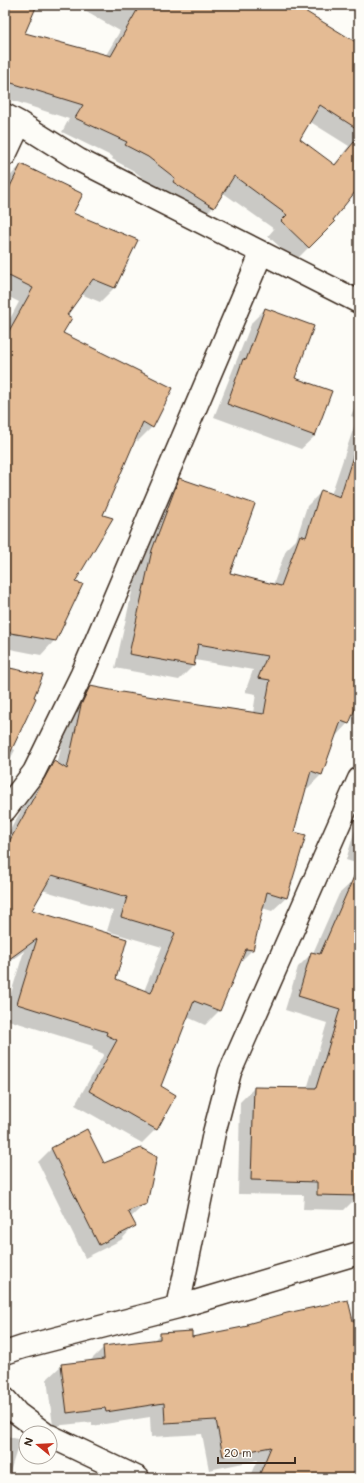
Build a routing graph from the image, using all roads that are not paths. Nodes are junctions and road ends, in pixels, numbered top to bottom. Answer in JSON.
{"nodes":[{"id":1,"x":13,"y":119,"type":"edge"},
{"id":2,"x":5,"y":155,"type":"edge"},
{"id":3,"x":261,"y":254,"type":"junction"},
{"id":4,"x":359,"y":302,"type":"edge"},
{"id":5,"x":359,"y":778,"type":"edge"},
{"id":6,"x":5,"y":810,"type":"edge"},
{"id":7,"x":359,"y":1254,"type":"edge"},
{"id":8,"x":178,"y":1307,"type":"junction"},
{"id":9,"x":5,"y":1353,"type":"edge"},
{"id":10,"x":5,"y":1399,"type":"edge"},
{"id":11,"x":33,"y":1425,"type":"edge"},
{"id":12,"x":58,"y":1440,"type":"edge"},
{"id":13,"x":138,"y":1478,"type":"edge"}],
"edges":[{"from":1,"to":2,"type":"street"},
{"from":1,"to":3,"type":"street"},
{"from":3,"to":4,"type":"street"},
{"from":3,"to":6,"type":"street"},
{"from":5,"to":8,"type":"street"},
{"from":7,"to":8,"type":"street"},
{"from":8,"to":9,"type":"street"},
{"from":10,"to":11,"type":"street"},
{"from":12,"to":13,"type":"street"}]}
